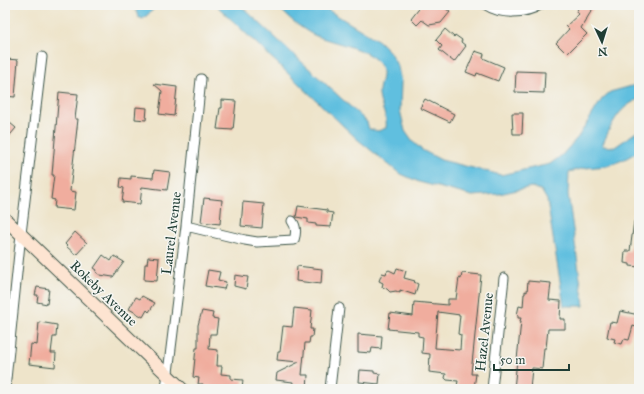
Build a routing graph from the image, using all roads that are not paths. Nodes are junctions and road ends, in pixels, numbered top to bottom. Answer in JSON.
{"nodes":[{"id":1,"x":486,"y":5,"type":"edge"},
{"id":2,"x":540,"y":5,"type":"edge"},
{"id":3,"x":42,"y":57,"type":"dead end"},
{"id":4,"x":201,"y":79,"type":"dead end"},
{"id":5,"x":5,"y":219,"type":"edge"},
{"id":6,"x":292,"y":221,"type":"dead end"},
{"id":7,"x":186,"y":226,"type":"junction"},
{"id":8,"x":21,"y":234,"type":"junction"},
{"id":9,"x":504,"y":278,"type":"dead end"},
{"id":10,"x":339,"y":308,"type":"dead end"},
{"id":11,"x":168,"y":375,"type":"junction"},
{"id":12,"x":5,"y":389,"type":"edge"},
{"id":13,"x":166,"y":389,"type":"edge"},
{"id":14,"x":182,"y":389,"type":"edge"},
{"id":15,"x":330,"y":389,"type":"edge"},
{"id":16,"x":492,"y":389,"type":"edge"}],
"edges":[{"from":1,"to":2,"type":"street"},
{"from":3,"to":8,"type":"street"},
{"from":4,"to":7,"type":"street","name":"Laurel Avenue"},
{"from":5,"to":8,"type":"street","name":"Rokeby Avenue"},
{"from":6,"to":7,"type":"street"},
{"from":7,"to":11,"type":"street","name":"Laurel Avenue"},
{"from":8,"to":11,"type":"street","name":"Rokeby Avenue"},
{"from":8,"to":12,"type":"street"},
{"from":9,"to":16,"type":"street","name":"Hazel Avenue"},
{"from":10,"to":15,"type":"street"},
{"from":11,"to":13,"type":"street","name":"Laurel Avenue"},
{"from":11,"to":14,"type":"street","name":"Rokeby Avenue"}]}
